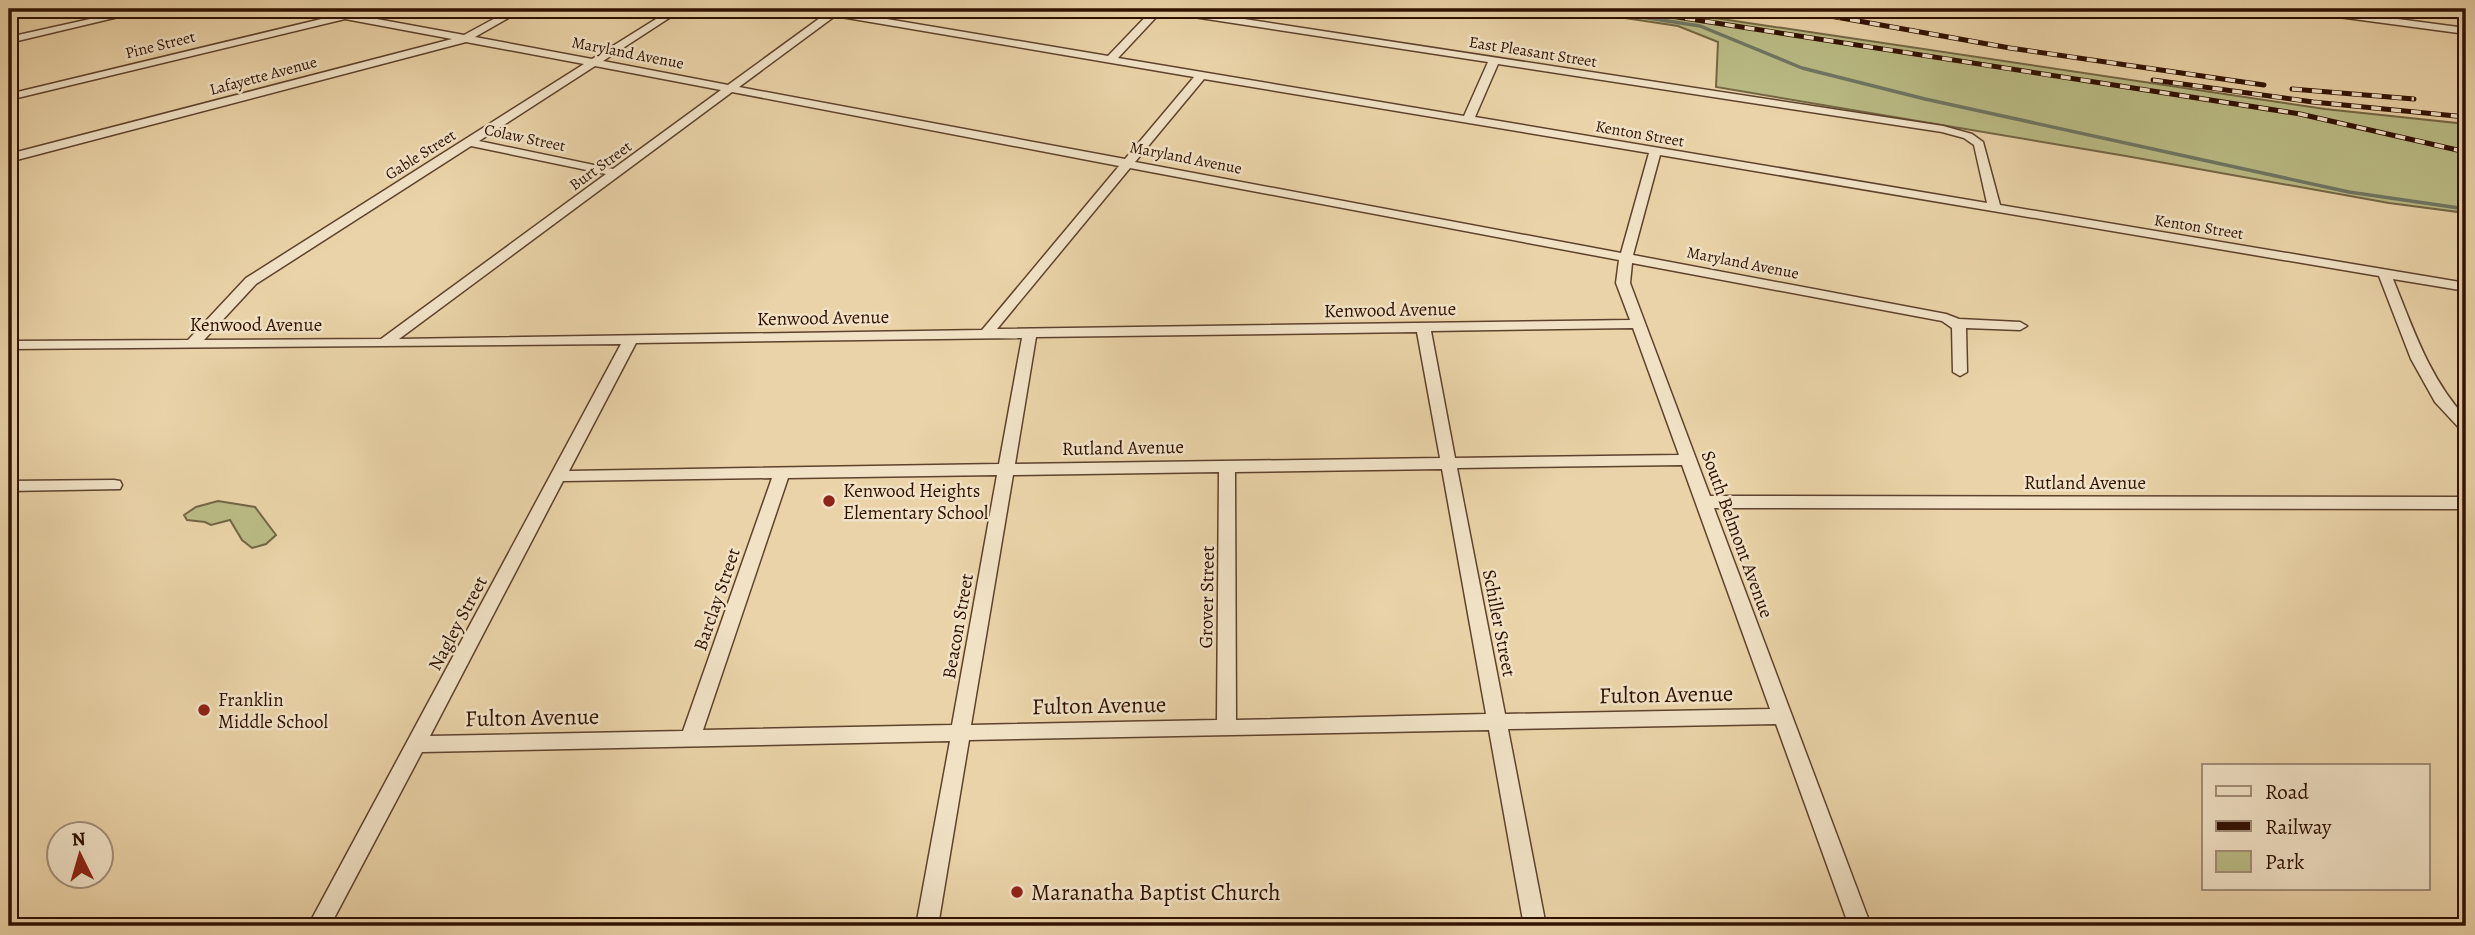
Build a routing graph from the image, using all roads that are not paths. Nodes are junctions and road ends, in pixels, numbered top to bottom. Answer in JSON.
{"nodes":[{"id":1,"x":147,"y":9,"type":"edge"},
{"id":2,"x":359,"y":9,"type":"edge"},
{"id":3,"x":519,"y":9,"type":"edge"},
{"id":4,"x":678,"y":9,"type":"edge"},
{"id":5,"x":808,"y":9,"type":"edge"},
{"id":6,"x":1160,"y":9,"type":"edge"},
{"id":7,"x":2301,"y":9,"type":"edge"},
{"id":8,"x":834,"y":13,"type":"junction"},
{"id":9,"x":345,"y":16,"type":"junction"},
{"id":10,"x":2466,"y":31,"type":"edge"},
{"id":11,"x":465,"y":39,"type":"junction"},
{"id":12,"x":9,"y":40,"type":"edge"},
{"id":13,"x":1110,"y":60,"type":"junction"},
{"id":14,"x":1493,"y":61,"type":"junction"},
{"id":15,"x":592,"y":63,"type":"junction"},
{"id":16,"x":1201,"y":75,"type":"junction"},
{"id":17,"x":730,"y":89,"type":"junction"},
{"id":18,"x":9,"y":97,"type":"edge"},
{"id":19,"x":1468,"y":120,"type":"junction"},
{"id":20,"x":470,"y":142,"type":"junction"},
{"id":21,"x":1655,"y":152,"type":"junction"},
{"id":22,"x":9,"y":158,"type":"edge"},
{"id":23,"x":1127,"y":163,"type":"junction"},
{"id":24,"x":616,"y":173,"type":"junction"},
{"id":25,"x":1993,"y":208,"type":"junction"},
{"id":26,"x":1626,"y":257,"type":"junction"},
{"id":27,"x":2384,"y":273,"type":"junction"},
{"id":28,"x":2466,"y":287,"type":"edge"},
{"id":29,"x":1956,"y":323,"type":"junction"},
{"id":30,"x":1638,"y":324,"type":"junction"},
{"id":31,"x":2020,"y":326,"type":"dead end"},
{"id":32,"x":1423,"y":327,"type":"junction"},
{"id":33,"x":1030,"y":333,"type":"junction"},
{"id":34,"x":986,"y":334,"type":"junction"},
{"id":35,"x":631,"y":339,"type":"junction"},
{"id":36,"x":193,"y":343,"type":"junction"},
{"id":37,"x":384,"y":343,"type":"junction"},
{"id":38,"x":9,"y":345,"type":"edge"},
{"id":39,"x":1960,"y":372,"type":"dead end"},
{"id":40,"x":2466,"y":427,"type":"edge"},
{"id":41,"x":1688,"y":460,"type":"junction"},
{"id":42,"x":1448,"y":463,"type":"junction"},
{"id":43,"x":1227,"y":467,"type":"junction"},
{"id":44,"x":1006,"y":470,"type":"junction"},
{"id":45,"x":782,"y":473,"type":"junction"},
{"id":46,"x":558,"y":476,"type":"junction"},
{"id":47,"x":114,"y":485,"type":"dead end"},
{"id":48,"x":9,"y":486,"type":"edge"},
{"id":49,"x":1704,"y":502,"type":"junction"},
{"id":50,"x":2466,"y":503,"type":"edge"},
{"id":51,"x":1783,"y":716,"type":"junction"},
{"id":52,"x":1497,"y":722,"type":"junction"},
{"id":53,"x":1226,"y":727,"type":"junction"},
{"id":54,"x":960,"y":733,"type":"junction"},
{"id":55,"x":690,"y":738,"type":"junction"},
{"id":56,"x":416,"y":744,"type":"junction"},
{"id":57,"x":319,"y":926,"type":"edge"},
{"id":58,"x":927,"y":926,"type":"edge"},
{"id":59,"x":1535,"y":926,"type":"edge"},
{"id":60,"x":1860,"y":926,"type":"edge"}],
"edges":[{"from":1,"to":12,"type":"street"},
{"from":2,"to":9,"type":"street","name":"Pine Street"},
{"from":3,"to":11,"type":"street","name":"Lafayette Avenue"},
{"from":4,"to":15,"type":"street","name":"Gable Street"},
{"from":5,"to":8,"type":"street","name":"Kenton Street"},
{"from":6,"to":13,"type":"street"},
{"from":6,"to":14,"type":"street","name":"East Pleasant Street"},
{"from":7,"to":10,"type":"street"},
{"from":8,"to":13,"type":"street","name":"Kenton Street"},
{"from":8,"to":17,"type":"street","name":"Burt Street"},
{"from":9,"to":11,"type":"street","name":"Maryland Avenue"},
{"from":9,"to":18,"type":"street","name":"Pine Street"},
{"from":11,"to":15,"type":"street","name":"Maryland Avenue"},
{"from":11,"to":22,"type":"street","name":"Lafayette Avenue"},
{"from":13,"to":16,"type":"street","name":"Kenton Street"},
{"from":14,"to":19,"type":"street"},
{"from":14,"to":25,"type":"street","name":"East Pleasant Street"},
{"from":15,"to":17,"type":"street","name":"Maryland Avenue"},
{"from":15,"to":20,"type":"street","name":"Gable Street"},
{"from":16,"to":19,"type":"street","name":"Kenton Street"},
{"from":16,"to":23,"type":"street"},
{"from":17,"to":23,"type":"street","name":"Maryland Avenue"},
{"from":17,"to":24,"type":"street","name":"Burt Street"},
{"from":19,"to":21,"type":"street","name":"Kenton Street"},
{"from":20,"to":24,"type":"street","name":"Colaw Street"},
{"from":20,"to":36,"type":"street","name":"Gable Street"},
{"from":21,"to":25,"type":"street","name":"Kenton Street"},
{"from":21,"to":26,"type":"street","name":"South Belmont Avenue"},
{"from":23,"to":26,"type":"street","name":"Maryland Avenue"},
{"from":23,"to":34,"type":"street"},
{"from":24,"to":37,"type":"street","name":"Burt Street"},
{"from":25,"to":27,"type":"street","name":"Kenton Street"},
{"from":26,"to":29,"type":"street","name":"Maryland Avenue"},
{"from":26,"to":30,"type":"street","name":"South Belmont Avenue"},
{"from":27,"to":28,"type":"street","name":"Kenton Street"},
{"from":27,"to":40,"type":"street"},
{"from":29,"to":31,"type":"street","name":"Maryland Avenue"},
{"from":29,"to":39,"type":"street"},
{"from":30,"to":32,"type":"street","name":"Kenwood Avenue"},
{"from":30,"to":41,"type":"street","name":"South Belmont Avenue"},
{"from":32,"to":33,"type":"street","name":"Kenwood Avenue"},
{"from":32,"to":42,"type":"street","name":"Schiller Street"},
{"from":33,"to":34,"type":"street","name":"Kenwood Avenue"},
{"from":33,"to":44,"type":"street","name":"Beacon Street"},
{"from":34,"to":35,"type":"street","name":"Kenwood Avenue"},
{"from":35,"to":37,"type":"street","name":"Kenwood Avenue"},
{"from":35,"to":46,"type":"street","name":"Nagley Street"},
{"from":36,"to":37,"type":"street","name":"Kenwood Avenue"},
{"from":36,"to":38,"type":"street","name":"Kenwood Avenue"},
{"from":41,"to":42,"type":"street","name":"Rutland Avenue"},
{"from":41,"to":49,"type":"street","name":"South Belmont Avenue"},
{"from":42,"to":43,"type":"street","name":"Rutland Avenue"},
{"from":42,"to":52,"type":"street","name":"Schiller Street"},
{"from":43,"to":44,"type":"street","name":"Rutland Avenue"},
{"from":43,"to":53,"type":"street","name":"Grover Street"},
{"from":44,"to":45,"type":"street","name":"Rutland Avenue"},
{"from":44,"to":54,"type":"street","name":"Beacon Street"},
{"from":45,"to":46,"type":"street","name":"Rutland Avenue"},
{"from":45,"to":55,"type":"street","name":"Barclay Street"},
{"from":46,"to":56,"type":"street","name":"Nagley Street"},
{"from":47,"to":48,"type":"street"},
{"from":49,"to":50,"type":"street","name":"Rutland Avenue"},
{"from":49,"to":51,"type":"street","name":"South Belmont Avenue"},
{"from":51,"to":52,"type":"street","name":"Fulton Avenue"},
{"from":51,"to":60,"type":"street","name":"South Belmont Avenue"},
{"from":52,"to":53,"type":"street","name":"Fulton Avenue"},
{"from":52,"to":59,"type":"street","name":"Schiller Street"},
{"from":53,"to":54,"type":"street","name":"Fulton Avenue"},
{"from":54,"to":55,"type":"street","name":"Fulton Avenue"},
{"from":54,"to":58,"type":"street","name":"Beacon Street"},
{"from":55,"to":56,"type":"street","name":"Fulton Avenue"},
{"from":56,"to":57,"type":"street","name":"Nagley Street"}]}
